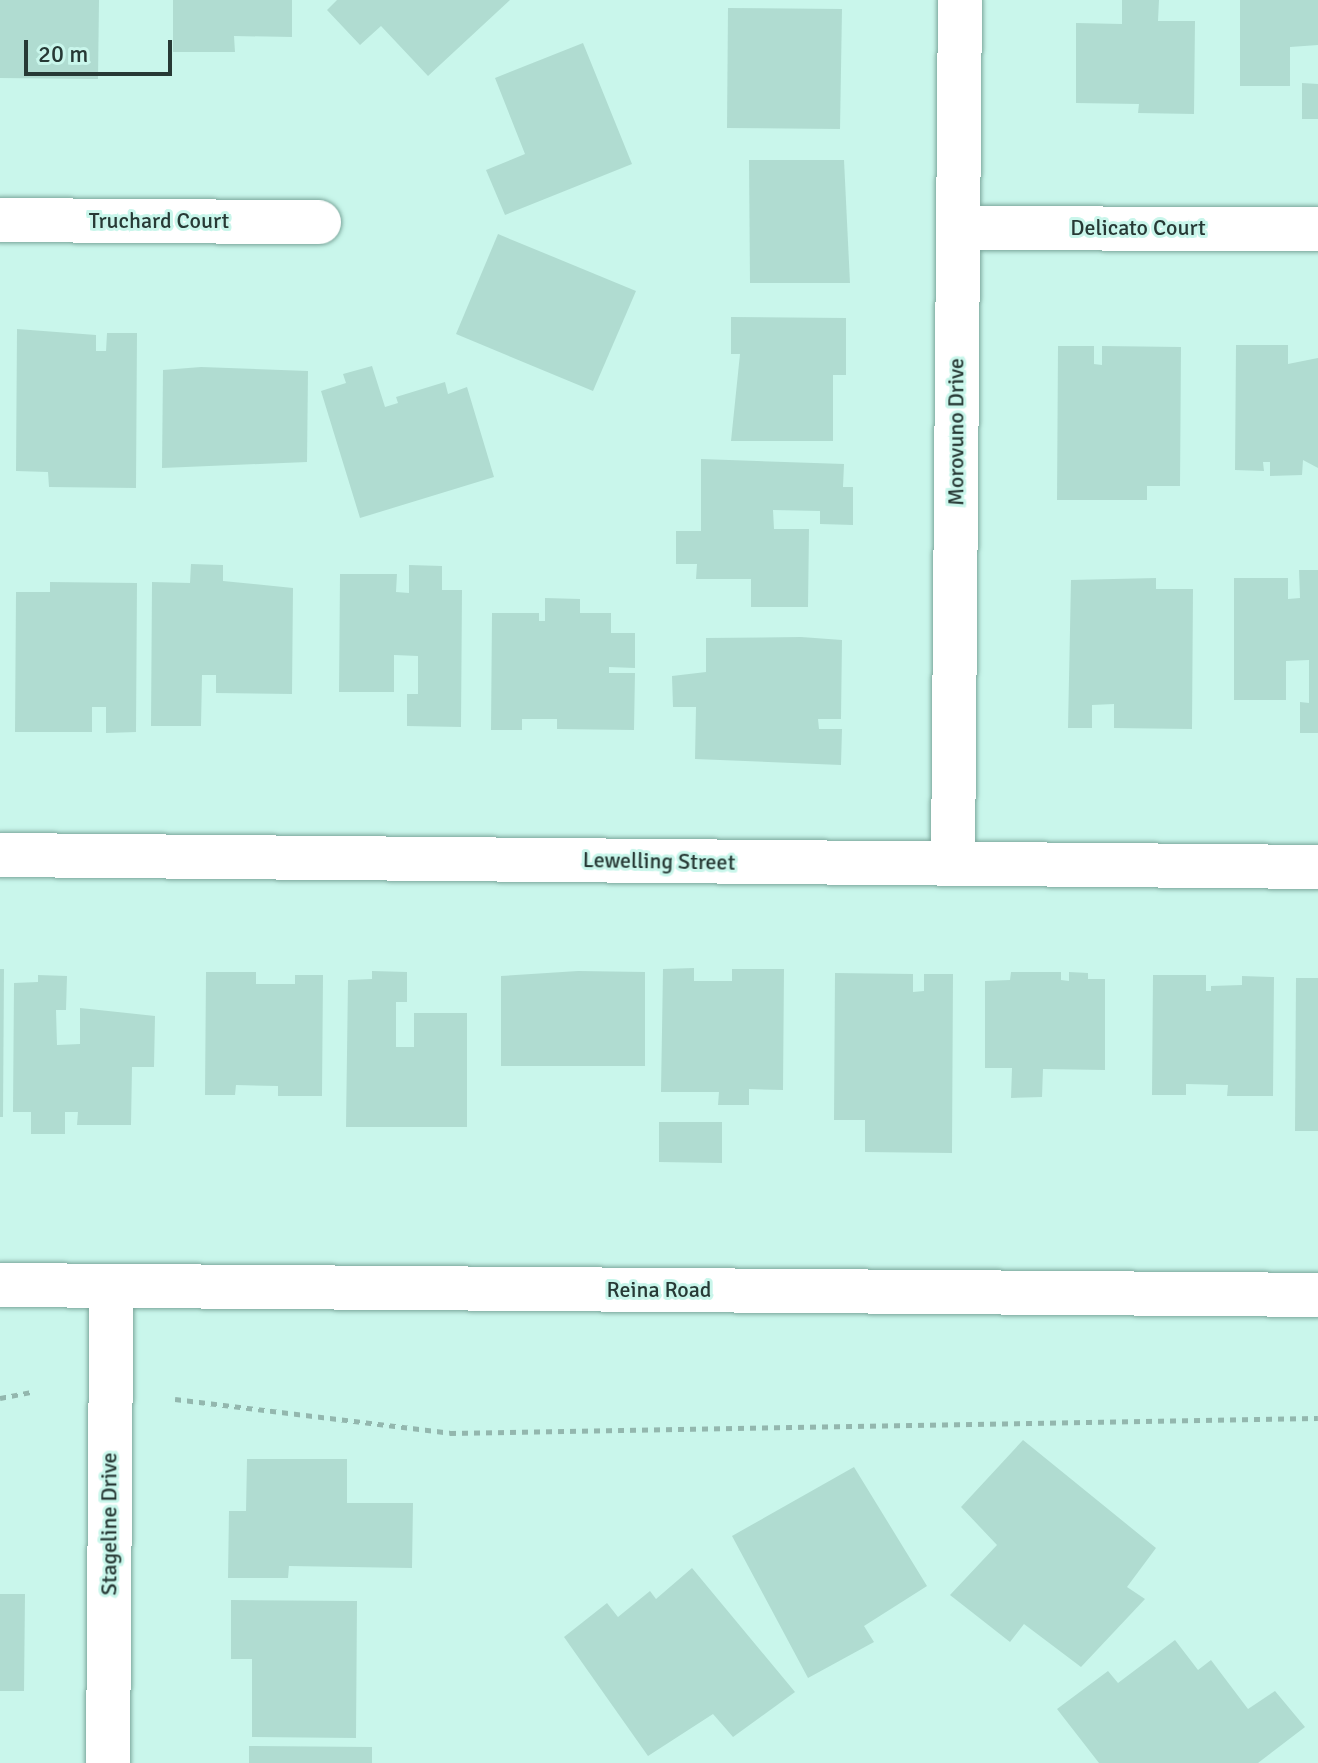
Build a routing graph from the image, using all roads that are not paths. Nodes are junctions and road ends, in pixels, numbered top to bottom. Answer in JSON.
{"nodes":[{"id":1,"x":960,"y":0,"type":"edge"},
{"id":2,"x":0,"y":220,"type":"edge"},
{"id":3,"x":319,"y":222,"type":"dead end"},
{"id":4,"x":958,"y":228,"type":"junction"},
{"id":5,"x":1318,"y":229,"type":"edge"},
{"id":6,"x":0,"y":855,"type":"edge"},
{"id":7,"x":953,"y":864,"type":"junction"},
{"id":8,"x":1318,"y":867,"type":"edge"},
{"id":9,"x":0,"y":1285,"type":"edge"},
{"id":10,"x":111,"y":1286,"type":"junction"},
{"id":11,"x":1318,"y":1295,"type":"edge"},
{"id":12,"x":108,"y":1763,"type":"edge"}],
"edges":[{"from":1,"to":4,"type":"street","name":"Morovuno Drive"},
{"from":2,"to":3,"type":"street","name":"Truchard Court"},
{"from":4,"to":5,"type":"street","name":"Delicato Court"},
{"from":4,"to":7,"type":"street","name":"Morovuno Drive"},
{"from":6,"to":7,"type":"street","name":"Lewelling Street"},
{"from":7,"to":8,"type":"street","name":"Lewelling Street"},
{"from":9,"to":10,"type":"street","name":"Reina Road"},
{"from":10,"to":11,"type":"street","name":"Reina Road"},
{"from":10,"to":12,"type":"street","name":"Stageline Drive"}]}
